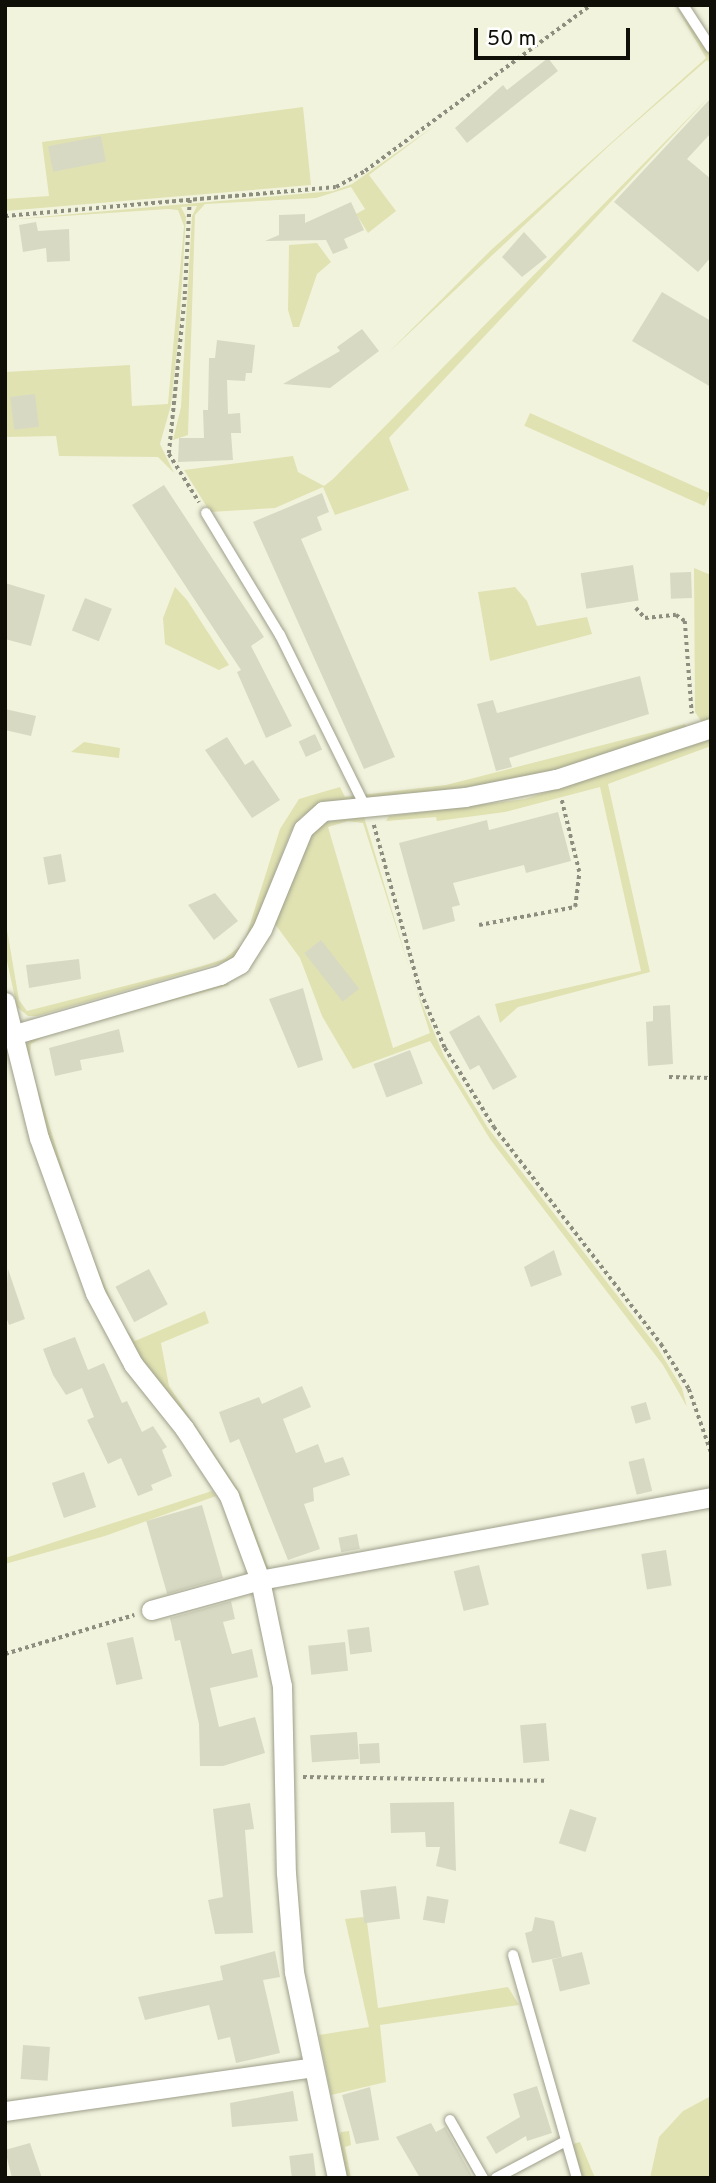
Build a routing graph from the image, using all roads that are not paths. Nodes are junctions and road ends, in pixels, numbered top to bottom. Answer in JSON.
{"nodes":[{"id":1,"x":683,"y":5,"type":"edge"},
{"id":2,"x":711,"y":48,"type":"edge"},
{"id":3,"x":205,"y":513,"type":"road end"},
{"id":4,"x":704,"y":731,"type":"edge"},
{"id":5,"x":364,"y":804,"type":"junction"},
{"id":6,"x":5,"y":1002,"type":"edge"},
{"id":7,"x":8,"y":1036,"type":"edge"},
{"id":8,"x":711,"y":1497,"type":"edge"},
{"id":9,"x":260,"y":1580,"type":"junction"},
{"id":10,"x":151,"y":1610,"type":"road end"},
{"id":11,"x":513,"y":1955,"type":"dead end"},
{"id":12,"x":313,"y":2067,"type":"junction"},
{"id":13,"x":5,"y":2111,"type":"edge"},
{"id":14,"x":450,"y":2120,"type":"dead end"},
{"id":15,"x":566,"y":2141,"type":"junction"},
{"id":16,"x":337,"y":2178,"type":"edge"},
{"id":17,"x":483,"y":2178,"type":"edge"},
{"id":18,"x":496,"y":2178,"type":"edge"},
{"id":19,"x":577,"y":2178,"type":"edge"}],
"edges":[{"from":1,"to":2,"type":"lane"},
{"from":3,"to":5,"type":"lane"},
{"from":4,"to":5,"type":"street"},
{"from":5,"to":7,"type":"street"},
{"from":6,"to":7,"type":"street"},
{"from":7,"to":9,"type":"street"},
{"from":8,"to":9,"type":"street"},
{"from":9,"to":10,"type":"street"},
{"from":9,"to":12,"type":"street"},
{"from":11,"to":15,"type":"lane"},
{"from":12,"to":13,"type":"street"},
{"from":12,"to":16,"type":"street"},
{"from":14,"to":17,"type":"lane"},
{"from":15,"to":18,"type":"lane"},
{"from":15,"to":19,"type":"lane"}]}
